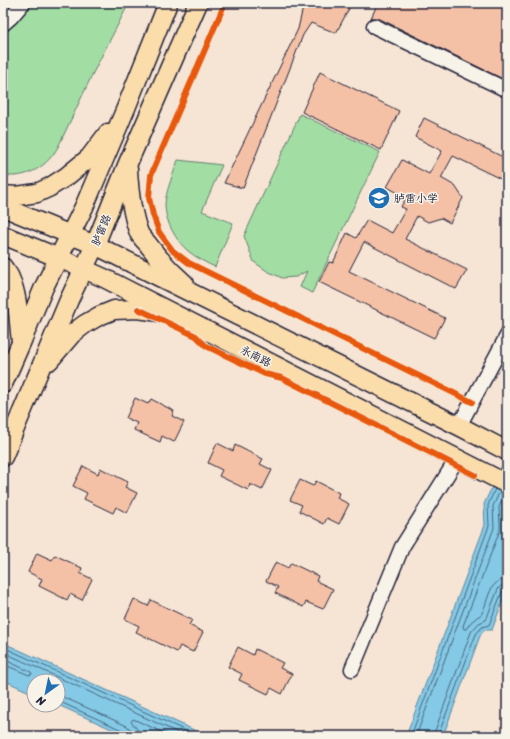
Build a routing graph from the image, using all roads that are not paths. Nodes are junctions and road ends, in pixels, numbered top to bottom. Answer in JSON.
{"nodes":[{"id":1,"x":23,"y":3,"type":"edge"},
{"id":2,"x":168,"y":3,"type":"edge"},
{"id":3,"x":198,"y":3,"type":"edge"},
{"id":4,"x":3,"y":24,"type":"edge"},
{"id":5,"x":374,"y":26,"type":"dead end"},
{"id":6,"x":507,"y":90,"type":"edge"},
{"id":7,"x":126,"y":108,"type":"junction"},
{"id":8,"x":128,"y":163,"type":"junction"},
{"id":9,"x":3,"y":195,"type":"edge"},
{"id":10,"x":3,"y":207,"type":"edge"},
{"id":11,"x":3,"y":235,"type":"edge"},
{"id":12,"x":70,"y":235,"type":"junction"},
{"id":13,"x":95,"y":245,"type":"junction"},
{"id":14,"x":59,"y":258,"type":"junction"},
{"id":15,"x":3,"y":268,"type":"edge"},
{"id":16,"x":84,"y":269,"type":"junction"},
{"id":17,"x":205,"y":300,"type":"junction"},
{"id":18,"x":175,"y":315,"type":"junction"},
{"id":19,"x":507,"y":336,"type":"edge"},
{"id":20,"x":21,"y":343,"type":"junction"},
{"id":21,"x":38,"y":374,"type":"junction"},
{"id":22,"x":3,"y":384,"type":"edge"},
{"id":23,"x":459,"y":426,"type":"junction"},
{"id":24,"x":507,"y":451,"type":"edge"},
{"id":25,"x":3,"y":457,"type":"edge"},
{"id":26,"x":457,"y":459,"type":"junction"},
{"id":27,"x":507,"y":484,"type":"edge"},
{"id":28,"x":352,"y":670,"type":"dead end"}],
"edges":[{"from":1,"to":4,"type":"street"},
{"from":2,"to":7,"type":"main road"},
{"from":3,"to":8,"type":"main road","name":"胪雷路"},
{"from":5,"to":6,"type":"street"},
{"from":7,"to":9,"type":"main road"},
{"from":7,"to":12,"type":"main road"},
{"from":8,"to":13,"type":"main road","name":"胪雷路"},
{"from":8,"to":17,"type":"main road"},
{"from":10,"to":12,"type":"main road"},
{"from":11,"to":14,"type":"main road","name":"永南路"},
{"from":12,"to":13,"type":"main road"},
{"from":12,"to":14,"type":"main road"},
{"from":13,"to":16,"type":"main road","name":"胪雷路"},
{"from":13,"to":17,"type":"main road"},
{"from":14,"to":16,"type":"main road","name":"永南路"},
{"from":14,"to":20,"type":"main road"},
{"from":15,"to":20,"type":"main road"},
{"from":16,"to":18,"type":"main road","name":"永南路"},
{"from":16,"to":21,"type":"main road","name":"胪雷路"},
{"from":17,"to":23,"type":"main road"},
{"from":18,"to":21,"type":"main road"},
{"from":18,"to":26,"type":"main road","name":"永南路"},
{"from":19,"to":23,"type":"street"},
{"from":20,"to":22,"type":"main road"},
{"from":21,"to":25,"type":"main road","name":"胪雷路"},
{"from":23,"to":24,"type":"main road"},
{"from":26,"to":27,"type":"main road","name":"永南路"},
{"from":26,"to":28,"type":"street"}]}
